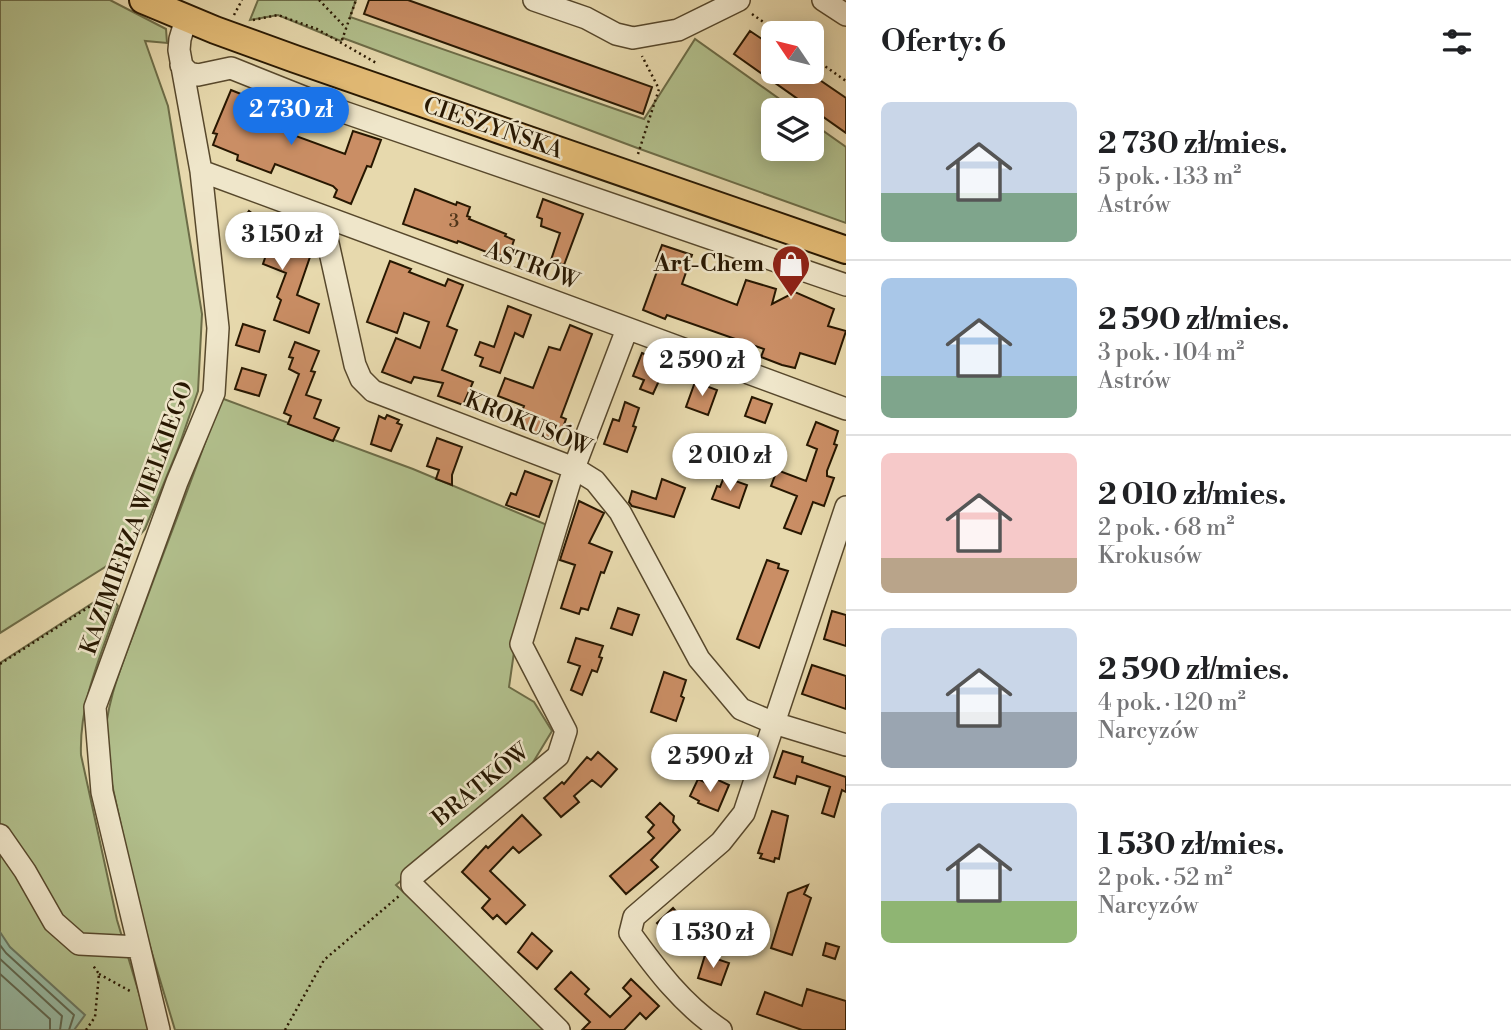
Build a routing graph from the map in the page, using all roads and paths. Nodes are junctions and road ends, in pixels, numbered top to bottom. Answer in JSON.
{"nodes":[{"id":1,"x":143,"y":0,"type":"edge"},
{"id":2,"x":242,"y":0,"type":"edge"},
{"id":3,"x":319,"y":0,"type":"edge"},
{"id":4,"x":356,"y":0,"type":"edge"},
{"id":5,"x":534,"y":0,"type":"edge"},
{"id":6,"x":823,"y":0,"type":"edge"},
{"id":7,"x":737,"y":1,"type":"edge"},
{"id":8,"x":234,"y":15,"type":"dead end"},
{"id":9,"x":846,"y":15,"type":"edge"},
{"id":10,"x":186,"y":19,"type":"junction"},
{"id":11,"x":763,"y":21,"type":"edge"},
{"id":12,"x":346,"y":28,"type":"junction"},
{"id":13,"x":633,"y":38,"type":"junction"},
{"id":14,"x":341,"y":41,"type":"dead end"},
{"id":15,"x":181,"y":65,"type":"junction"},
{"id":16,"x":824,"y":65,"type":"edge"},
{"id":17,"x":846,"y":81,"type":"edge"},
{"id":18,"x":637,"y":157,"type":"dead end"},
{"id":19,"x":201,"y":172,"type":"junction"},
{"id":20,"x":322,"y":216,"type":"junction"},
{"id":21,"x":846,"y":250,"type":"edge"},
{"id":22,"x":846,"y":285,"type":"edge"},
{"id":23,"x":627,"y":329,"type":"junction"},
{"id":24,"x":846,"y":408,"type":"edge"},
{"id":25,"x":574,"y":468,"type":"junction"},
{"id":26,"x":846,"y":507,"type":"edge"},
{"id":27,"x":147,"y":570,"type":"junction"},
{"id":28,"x":0,"y":664,"type":"edge"},
{"id":29,"x":774,"y":723,"type":"junction"},
{"id":30,"x":846,"y":745,"type":"edge"},
{"id":31,"x":0,"y":835,"type":"edge"},
{"id":32,"x":412,"y":886,"type":"junction"},
{"id":33,"x":79,"y":944,"type":"junction"},
{"id":34,"x":139,"y":947,"type":"junction"},
{"id":35,"x":99,"y":974,"type":"junction"},
{"id":36,"x":152,"y":1003,"type":"junction"},
{"id":37,"x":86,"y":1030,"type":"edge"},
{"id":38,"x":159,"y":1030,"type":"edge"},
{"id":39,"x":285,"y":1030,"type":"edge"},
{"id":40,"x":559,"y":1030,"type":"edge"},
{"id":41,"x":721,"y":1030,"type":"edge"}],
"edges":[{"from":1,"to":10,"type":"main road","name":"CIESZYŃSKA"},
{"from":2,"to":8,"type":"path"},
{"from":3,"to":12,"type":"path"},
{"from":4,"to":12,"type":"path"},
{"from":5,"to":13,"type":"street"},
{"from":6,"to":9,"type":"street"},
{"from":7,"to":11,"type":"path"},
{"from":7,"to":13,"type":"street"},
{"from":10,"to":15,"type":"street","name":"KAZIMIERZA WIELKIEGO"},
{"from":10,"to":21,"type":"main road","name":"CIESZYŃSKA"},
{"from":12,"to":14,"type":"path"},
{"from":13,"to":18,"type":"path"},
{"from":15,"to":19,"type":"street","name":"KAZIMIERZA WIELKIEGO"},
{"from":15,"to":22,"type":"street"},
{"from":16,"to":17,"type":"path"},
{"from":19,"to":20,"type":"street","name":"ASTRÓW"},
{"from":19,"to":27,"type":"street","name":"KAZIMIERZA WIELKIEGO"},
{"from":20,"to":23,"type":"street","name":"ASTRÓW"},
{"from":20,"to":25,"type":"street","name":"KROKUSÓW"},
{"from":23,"to":24,"type":"street","name":"ASTRÓW"},
{"from":23,"to":25,"type":"street","name":"BRATKÓW"},
{"from":25,"to":29,"type":"street","name":"KROKUSÓW"},
{"from":25,"to":32,"type":"street","name":"BRATKÓW"},
{"from":26,"to":29,"type":"street"},
{"from":27,"to":28,"type":"path"},
{"from":27,"to":34,"type":"street","name":"KAZIMIERZA WIELKIEGO"},
{"from":29,"to":30,"type":"street","name":"KROKUSÓW"},
{"from":29,"to":41,"type":"street"},
{"from":31,"to":33,"type":"street"},
{"from":32,"to":39,"type":"path"},
{"from":32,"to":40,"type":"street"},
{"from":33,"to":34,"type":"street"},
{"from":33,"to":35,"type":"path"},
{"from":34,"to":36,"type":"street","name":"KAZIMIERZA WIELKIEGO"},
{"from":35,"to":36,"type":"path"},
{"from":35,"to":37,"type":"path"},
{"from":36,"to":38,"type":"street","name":"KAZIMIERZA WIELKIEGO"}]}
